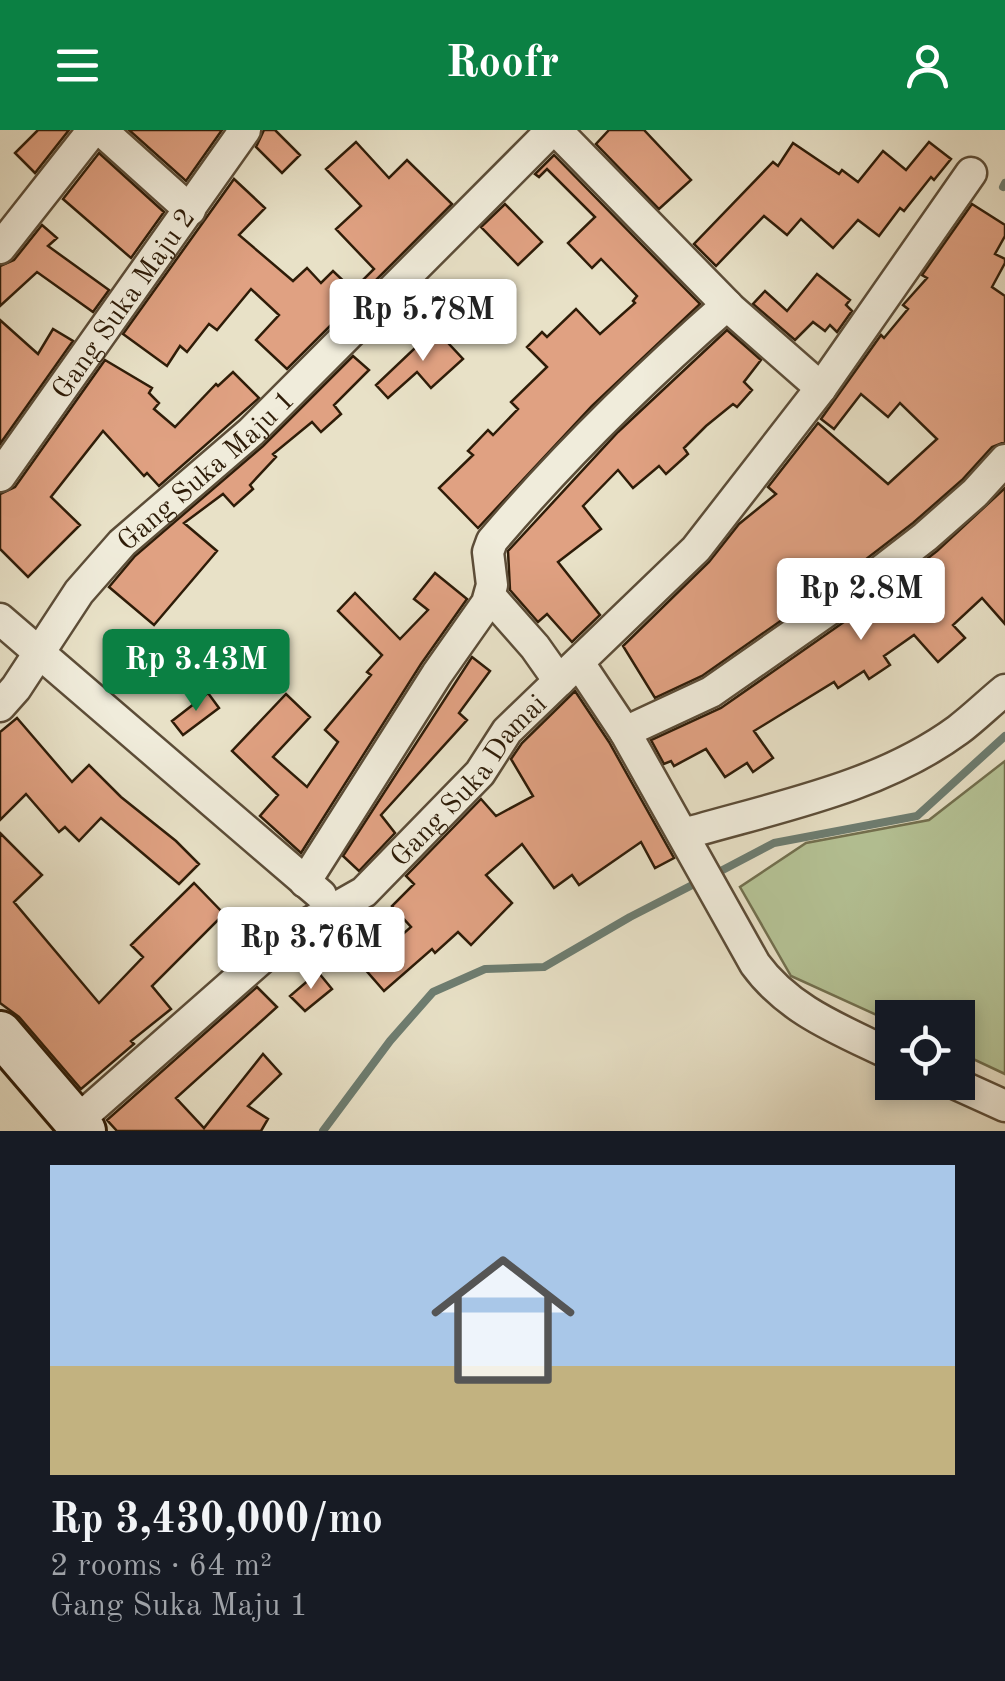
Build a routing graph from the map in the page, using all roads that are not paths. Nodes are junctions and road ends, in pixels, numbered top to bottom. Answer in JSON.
{"nodes":[{"id":1,"x":93,"y":130,"type":"edge"},
{"id":2,"x":102,"y":130,"type":"edge"},
{"id":3,"x":245,"y":130,"type":"edge"},
{"id":4,"x":554,"y":130,"type":"edge"},
{"id":5,"x":971,"y":173,"type":"dead end"},
{"id":6,"x":190,"y":210,"type":"junction"},
{"id":7,"x":0,"y":248,"type":"edge"},
{"id":8,"x":727,"y":305,"type":"junction"},
{"id":9,"x":822,"y":388,"type":"junction"},
{"id":10,"x":1005,"y":460,"type":"edge"},
{"id":11,"x":0,"y":476,"type":"edge"},
{"id":12,"x":490,"y":596,"type":"junction"},
{"id":13,"x":0,"y":619,"type":"edge"},
{"id":14,"x":41,"y":651,"type":"junction"},
{"id":15,"x":569,"y":672,"type":"junction"},
{"id":16,"x":1005,"y":690,"type":"edge"},
{"id":17,"x":0,"y":706,"type":"edge"},
{"id":18,"x":625,"y":732,"type":"junction"},
{"id":19,"x":684,"y":834,"type":"junction"},
{"id":20,"x":305,"y":882,"type":"junction"},
{"id":21,"x":335,"y":907,"type":"junction"},
{"id":22,"x":0,"y":1033,"type":"edge"},
{"id":23,"x":875,"y":1047,"type":"edge"},
{"id":24,"x":0,"y":1072,"type":"edge"},
{"id":25,"x":975,"y":1092,"type":"edge"},
{"id":26,"x":1005,"y":1106,"type":"edge"},
{"id":27,"x":70,"y":1128,"type":"edge"}],
"edges":[{"from":1,"to":7,"type":"street"},
{"from":2,"to":6,"type":"street"},
{"from":3,"to":6,"type":"street","name":"Gang Suka Maju 2"},
{"from":4,"to":8,"type":"street"},
{"from":4,"to":14,"type":"street","name":"Gang Suka Maju 1"},
{"from":5,"to":9,"type":"street"},
{"from":6,"to":11,"type":"street","name":"Gang Suka Maju 2"},
{"from":8,"to":9,"type":"street"},
{"from":8,"to":12,"type":"street"},
{"from":9,"to":15,"type":"street","name":"Gang Suka Damai"},
{"from":10,"to":18,"type":"street"},
{"from":12,"to":15,"type":"street"},
{"from":12,"to":20,"type":"street"},
{"from":13,"to":14,"type":"street"},
{"from":14,"to":17,"type":"street","name":"Gang Suka Maju 1"},
{"from":14,"to":20,"type":"street"},
{"from":15,"to":18,"type":"street"},
{"from":15,"to":21,"type":"street","name":"Gang Suka Damai"},
{"from":16,"to":19,"type":"street"},
{"from":18,"to":19,"type":"street"},
{"from":19,"to":23,"type":"street"},
{"from":20,"to":21,"type":"street"},
{"from":21,"to":27,"type":"street","name":"Gang Suka Damai"},
{"from":22,"to":27,"type":"main road"},
{"from":24,"to":27,"type":"main road"},
{"from":25,"to":26,"type":"street"}]}
